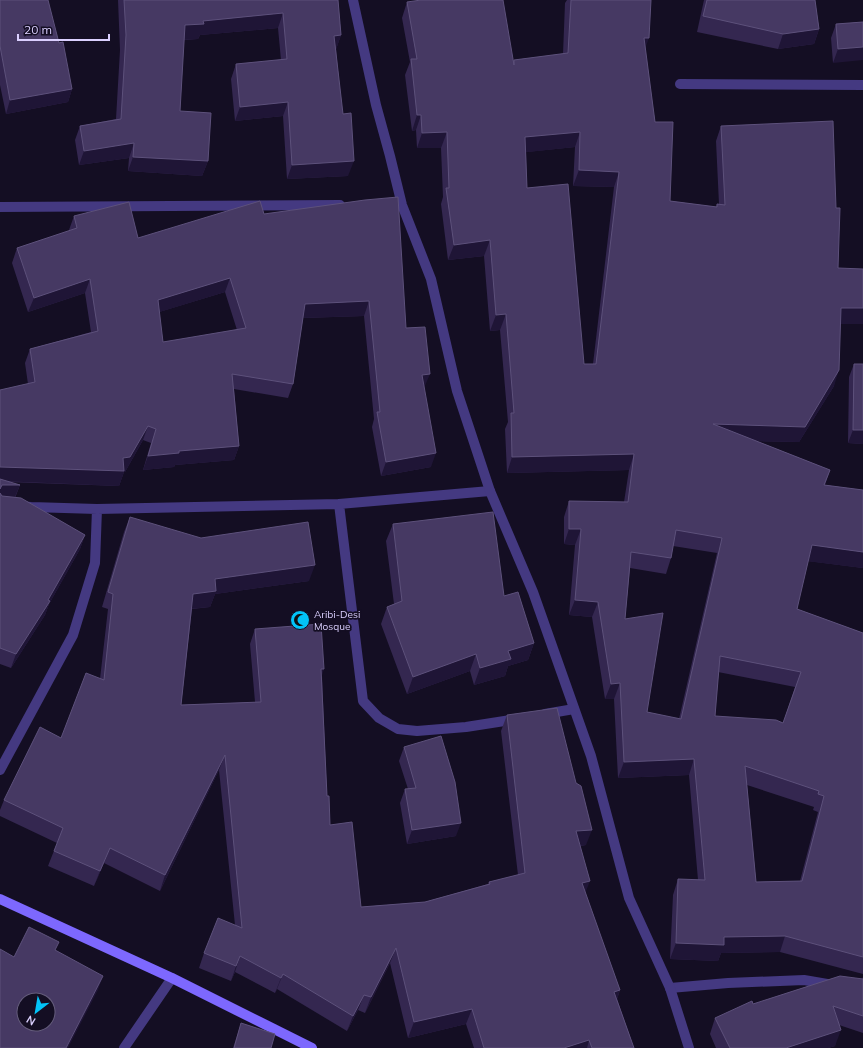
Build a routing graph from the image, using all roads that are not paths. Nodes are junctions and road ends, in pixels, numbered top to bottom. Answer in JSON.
{"nodes":[{"id":1,"x":353,"y":0,"type":"edge"},
{"id":2,"x":680,"y":84,"type":"dead end"},
{"id":3,"x":863,"y":85,"type":"edge"},
{"id":4,"x":346,"y":205,"type":"edge"},
{"id":5,"x":0,"y":207,"type":"edge"},
{"id":6,"x":490,"y":491,"type":"junction"},
{"id":7,"x":339,"y":504,"type":"junction"},
{"id":8,"x":0,"y":505,"type":"edge"},
{"id":9,"x":97,"y":509,"type":"junction"},
{"id":10,"x":574,"y":709,"type":"junction"},
{"id":11,"x":0,"y":770,"type":"edge"},
{"id":12,"x":0,"y":899,"type":"edge"},
{"id":13,"x":172,"y":978,"type":"junction"},
{"id":14,"x":841,"y":986,"type":"edge"},
{"id":15,"x":670,"y":988,"type":"junction"},
{"id":16,"x":124,"y":1048,"type":"edge"},
{"id":17,"x":312,"y":1048,"type":"edge"},
{"id":18,"x":689,"y":1048,"type":"edge"}],
"edges":[{"from":1,"to":6,"type":"street"},
{"from":2,"to":3,"type":"street"},
{"from":4,"to":5,"type":"street"},
{"from":6,"to":7,"type":"street"},
{"from":6,"to":10,"type":"street"},
{"from":7,"to":9,"type":"street"},
{"from":7,"to":10,"type":"street"},
{"from":8,"to":9,"type":"street"},
{"from":9,"to":11,"type":"street"},
{"from":10,"to":15,"type":"street"},
{"from":12,"to":13,"type":"main road"},
{"from":13,"to":16,"type":"street"},
{"from":13,"to":17,"type":"main road"},
{"from":14,"to":15,"type":"street"},
{"from":15,"to":18,"type":"street"}]}
